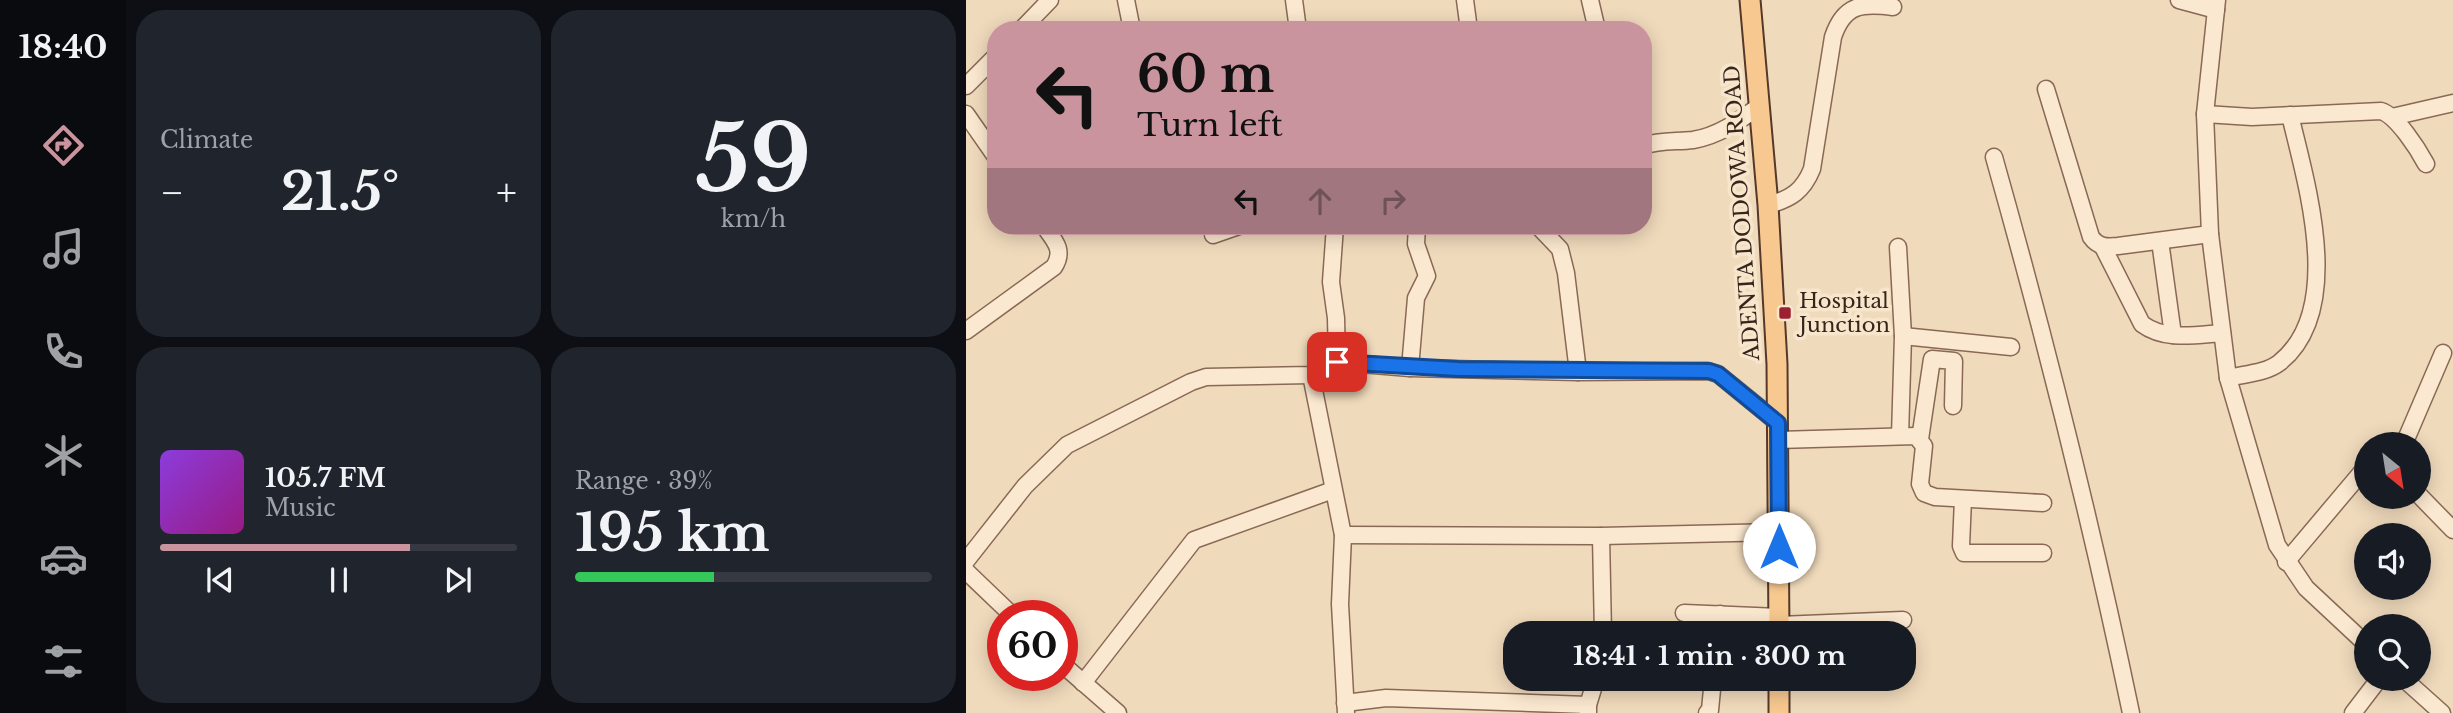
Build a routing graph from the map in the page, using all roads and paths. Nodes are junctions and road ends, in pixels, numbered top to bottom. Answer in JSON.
{"nodes":[{"id":1,"x":1050,"y":0,"type":"edge"},
{"id":2,"x":1126,"y":0,"type":"edge"},
{"id":3,"x":1294,"y":0,"type":"edge"},
{"id":4,"x":1465,"y":0,"type":"edge"},
{"id":5,"x":1590,"y":0,"type":"edge"},
{"id":6,"x":1750,"y":0,"type":"edge"},
{"id":7,"x":2179,"y":0,"type":"edge"},
{"id":8,"x":2217,"y":5,"type":"edge"},
{"id":9,"x":1893,"y":7,"type":"dead end"},
{"id":10,"x":1030,"y":21,"type":"edge"},
{"id":11,"x":1130,"y":21,"type":"edge"},
{"id":12,"x":1297,"y":21,"type":"edge"},
{"id":13,"x":1468,"y":21,"type":"edge"},
{"id":14,"x":1595,"y":21,"type":"edge"},
{"id":15,"x":987,"y":65,"type":"edge"},
{"id":16,"x":966,"y":86,"type":"edge"},
{"id":17,"x":2046,"y":89,"type":"dead end"},
{"id":18,"x":2453,"y":103,"type":"edge"},
{"id":19,"x":1758,"y":107,"type":"junction"},
{"id":20,"x":966,"y":114,"type":"edge"},
{"id":21,"x":2205,"y":114,"type":"junction"},
{"id":22,"x":2290,"y":115,"type":"junction"},
{"id":23,"x":2392,"y":117,"type":"junction"},
{"id":24,"x":987,"y":144,"type":"edge"},
{"id":25,"x":1652,"y":144,"type":"edge"},
{"id":26,"x":1994,"y":157,"type":"dead end"},
{"id":27,"x":2426,"y":164,"type":"dead end"},
{"id":28,"x":1768,"y":205,"type":"junction"},
{"id":29,"x":2210,"y":234,"type":"junction"},
{"id":30,"x":1050,"y":235,"type":"edge"},
{"id":31,"x":1334,"y":235,"type":"edge"},
{"id":32,"x":1416,"y":235,"type":"edge"},
{"id":33,"x":1557,"y":235,"type":"edge"},
{"id":34,"x":2160,"y":241,"type":"junction"},
{"id":35,"x":1898,"y":247,"type":"dead end"},
{"id":36,"x":2103,"y":247,"type":"junction"},
{"id":37,"x":966,"y":331,"type":"edge"},
{"id":38,"x":2222,"y":332,"type":"junction"},
{"id":39,"x":2173,"y":335,"type":"junction"},
{"id":40,"x":1903,"y":336,"type":"junction"},
{"id":41,"x":2011,"y":346,"type":"dead end"},
{"id":42,"x":2443,"y":353,"type":"dead end"},
{"id":43,"x":1337,"y":362,"type":"junction"},
{"id":44,"x":1410,"y":368,"type":"junction"},
{"id":45,"x":1578,"y":372,"type":"junction"},
{"id":46,"x":1311,"y":375,"type":"junction"},
{"id":47,"x":2228,"y":378,"type":"junction"},
{"id":48,"x":1953,"y":406,"type":"dead end"},
{"id":49,"x":1778,"y":431,"type":"junction"},
{"id":50,"x":2409,"y":432,"type":"edge"},
{"id":51,"x":1900,"y":436,"type":"junction"},
{"id":52,"x":1920,"y":439,"type":"junction"},
{"id":53,"x":2354,"y":481,"type":"edge"},
{"id":54,"x":1333,"y":490,"type":"junction"},
{"id":55,"x":1963,"y":499,"type":"junction"},
{"id":56,"x":2043,"y":503,"type":"dead end"},
{"id":57,"x":2431,"y":507,"type":"edge"},
{"id":58,"x":2453,"y":530,"type":"edge"},
{"id":59,"x":1779,"y":532,"type":"junction"},
{"id":60,"x":1343,"y":535,"type":"junction"},
{"id":61,"x":1601,"y":536,"type":"junction"},
{"id":62,"x":2043,"y":553,"type":"dead end"},
{"id":63,"x":966,"y":561,"type":"edge"},
{"id":64,"x":2286,"y":562,"type":"junction"},
{"id":65,"x":966,"y":572,"type":"edge"},
{"id":66,"x":996,"y":600,"type":"edge"},
{"id":67,"x":1684,"y":613,"type":"dead end"},
{"id":68,"x":1720,"y":614,"type":"junction"},
{"id":69,"x":1903,"y":620,"type":"dead end"},
{"id":70,"x":1603,"y":621,"type":"edge"},
{"id":71,"x":1719,"y":621,"type":"edge"},
{"id":72,"x":1758,"y":621,"type":"edge"},
{"id":73,"x":1779,"y":621,"type":"edge"},
{"id":74,"x":1878,"y":621,"type":"edge"},
{"id":75,"x":2354,"y":633,"type":"edge"},
{"id":76,"x":1078,"y":678,"type":"edge"},
{"id":77,"x":1083,"y":683,"type":"junction"},
{"id":78,"x":1593,"y":691,"type":"edge"},
{"id":79,"x":1712,"y":691,"type":"edge"},
{"id":80,"x":1779,"y":691,"type":"edge"},
{"id":81,"x":2370,"y":691,"type":"edge"},
{"id":82,"x":2417,"y":691,"type":"edge"},
{"id":83,"x":1454,"y":707,"type":"edge"},
{"id":84,"x":1345,"y":708,"type":"edge"},
{"id":85,"x":1588,"y":709,"type":"edge"},
{"id":86,"x":1118,"y":713,"type":"edge"},
{"id":87,"x":1707,"y":713,"type":"edge"},
{"id":88,"x":1779,"y":713,"type":"edge"},
{"id":89,"x":2131,"y":713,"type":"edge"},
{"id":90,"x":2353,"y":713,"type":"edge"},
{"id":91,"x":2442,"y":713,"type":"edge"}],
"edges":[{"from":1,"to":10,"type":"street"},
{"from":2,"to":11,"type":"street"},
{"from":3,"to":12,"type":"street"},
{"from":4,"to":13,"type":"street"},
{"from":5,"to":14,"type":"street"},
{"from":6,"to":19,"type":"main road","name":"ADENTA DODOWA ROAD"},
{"from":7,"to":8,"type":"street"},
{"from":8,"to":21,"type":"street"},
{"from":9,"to":28,"type":"street"},
{"from":15,"to":16,"type":"street"},
{"from":17,"to":36,"type":"street"},
{"from":18,"to":23,"type":"street"},
{"from":19,"to":25,"type":"street"},
{"from":19,"to":28,"type":"main road","name":"ADENTA DODOWA ROAD"},
{"from":20,"to":24,"type":"street"},
{"from":21,"to":22,"type":"street"},
{"from":21,"to":29,"type":"street"},
{"from":22,"to":23,"type":"street"},
{"from":22,"to":47,"type":"street"},
{"from":23,"to":27,"type":"street"},
{"from":26,"to":89,"type":"street"},
{"from":28,"to":49,"type":"main road","name":"ADENTA DODOWA ROAD"},
{"from":29,"to":34,"type":"street"},
{"from":29,"to":38,"type":"street"},
{"from":30,"to":37,"type":"street"},
{"from":31,"to":43,"type":"street"},
{"from":32,"to":44,"type":"street"},
{"from":33,"to":45,"type":"street"},
{"from":34,"to":36,"type":"street"},
{"from":34,"to":39,"type":"street"},
{"from":35,"to":40,"type":"street"},
{"from":36,"to":39,"type":"street"},
{"from":38,"to":39,"type":"street"},
{"from":38,"to":47,"type":"street"},
{"from":40,"to":41,"type":"street"},
{"from":40,"to":51,"type":"street"},
{"from":42,"to":50,"type":"street"},
{"from":43,"to":44,"type":"street"},
{"from":43,"to":46,"type":"street"},
{"from":44,"to":45,"type":"street"},
{"from":45,"to":49,"type":"street"},
{"from":46,"to":54,"type":"street"},
{"from":46,"to":63,"type":"street"},
{"from":47,"to":64,"type":"street"},
{"from":48,"to":52,"type":"street"},
{"from":49,"to":51,"type":"street"},
{"from":49,"to":59,"type":"main road","name":"ADENTA DODOWA ROAD"},
{"from":51,"to":52,"type":"street"},
{"from":52,"to":55,"type":"street"},
{"from":53,"to":64,"type":"street"},
{"from":54,"to":60,"type":"street"},
{"from":54,"to":77,"type":"street"},
{"from":55,"to":56,"type":"street"},
{"from":55,"to":62,"type":"street"},
{"from":57,"to":58,"type":"street"},
{"from":59,"to":61,"type":"street"},
{"from":59,"to":73,"type":"main road","name":"ADENTA DODOWA ROAD"},
{"from":60,"to":61,"type":"street"},
{"from":60,"to":84,"type":"street"},
{"from":61,"to":70,"type":"street"},
{"from":64,"to":75,"type":"street"},
{"from":65,"to":66,"type":"street"},
{"from":67,"to":68,"type":"street"},
{"from":68,"to":71,"type":"street"},
{"from":68,"to":72,"type":"street"},
{"from":69,"to":74,"type":"street"},
{"from":76,"to":77,"type":"street"},
{"from":77,"to":86,"type":"street"},
{"from":78,"to":85,"type":"street"},
{"from":79,"to":87,"type":"street"},
{"from":80,"to":88,"type":"main road"},
{"from":81,"to":90,"type":"street"},
{"from":82,"to":91,"type":"street"},
{"from":83,"to":84,"type":"street"},
{"from":83,"to":85,"type":"street"}]}
